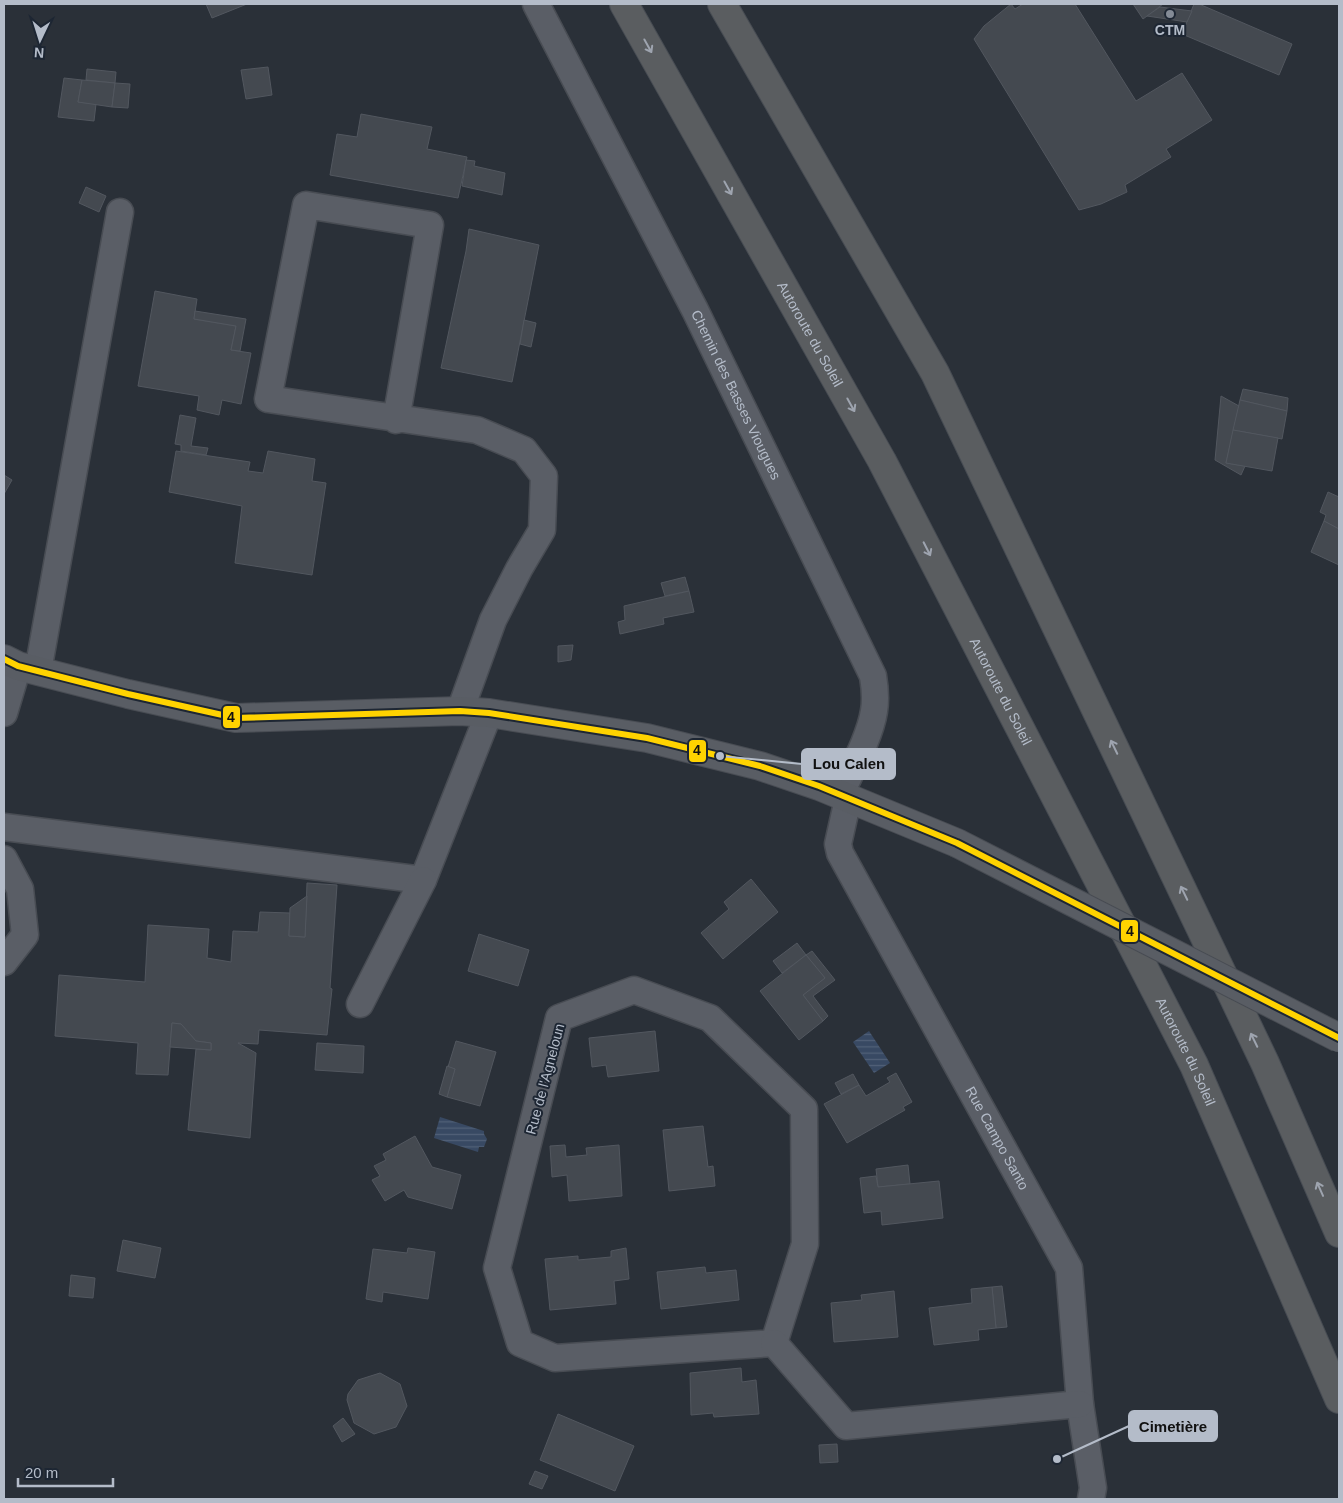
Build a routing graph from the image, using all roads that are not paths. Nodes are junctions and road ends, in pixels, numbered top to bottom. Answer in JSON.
{"nodes":[{"id":1,"x":536,"y":4,"type":"edge"},
{"id":2,"x":624,"y":4,"type":"edge"},
{"id":3,"x":722,"y":4,"type":"edge"},
{"id":4,"x":120,"y":212,"type":"dead end"},
{"id":5,"x":396,"y":420,"type":"junction"},
{"id":6,"x":20,"y":665,"type":"edge"},
{"id":7,"x":460,"y":711,"type":"junction"},
{"id":8,"x":4,"y":713,"type":"edge"},
{"id":9,"x":489,"y":713,"type":"junction"},
{"id":10,"x":844,"y":797,"type":"junction"},
{"id":11,"x":4,"y":827,"type":"edge"},
{"id":12,"x":4,"y":858,"type":"edge"},
{"id":13,"x":423,"y":880,"type":"junction"},
{"id":14,"x":4,"y":962,"type":"edge"},
{"id":15,"x":360,"y":1004,"type":"dead end"},
{"id":16,"x":1339,"y":1038,"type":"edge"},
{"id":17,"x":1339,"y":1233,"type":"edge"},
{"id":18,"x":774,"y":1343,"type":"junction"},
{"id":19,"x":1339,"y":1399,"type":"edge"},
{"id":20,"x":1080,"y":1404,"type":"junction"},
{"id":21,"x":1091,"y":1499,"type":"edge"}],
"edges":[{"from":1,"to":10,"type":"street","name":"Chemin des Basses Viougues"},
{"from":2,"to":19,"type":"highway","name":"Autoroute du Soleil","one_way":true},
{"from":17,"to":3,"type":"highway","one_way":true},
{"from":4,"to":6,"type":"street"},
{"from":5,"to":5,"type":"street"},
{"from":5,"to":7,"type":"street"},
{"from":6,"to":7,"type":"street"},
{"from":6,"to":8,"type":"street"},
{"from":7,"to":9,"type":"street"},
{"from":9,"to":10,"type":"street"},
{"from":9,"to":13,"type":"street"},
{"from":10,"to":16,"type":"street","bridge":true},
{"from":10,"to":20,"type":"street","name":"Rue Campo Santo"},
{"from":11,"to":13,"type":"street"},
{"from":12,"to":14,"type":"street"},
{"from":13,"to":15,"type":"street"},
{"from":18,"to":18,"type":"street","name":"Rue de l'Agneloun"},
{"from":18,"to":20,"type":"street"},
{"from":20,"to":21,"type":"street","name":"Rue Campo Santo"}]}
